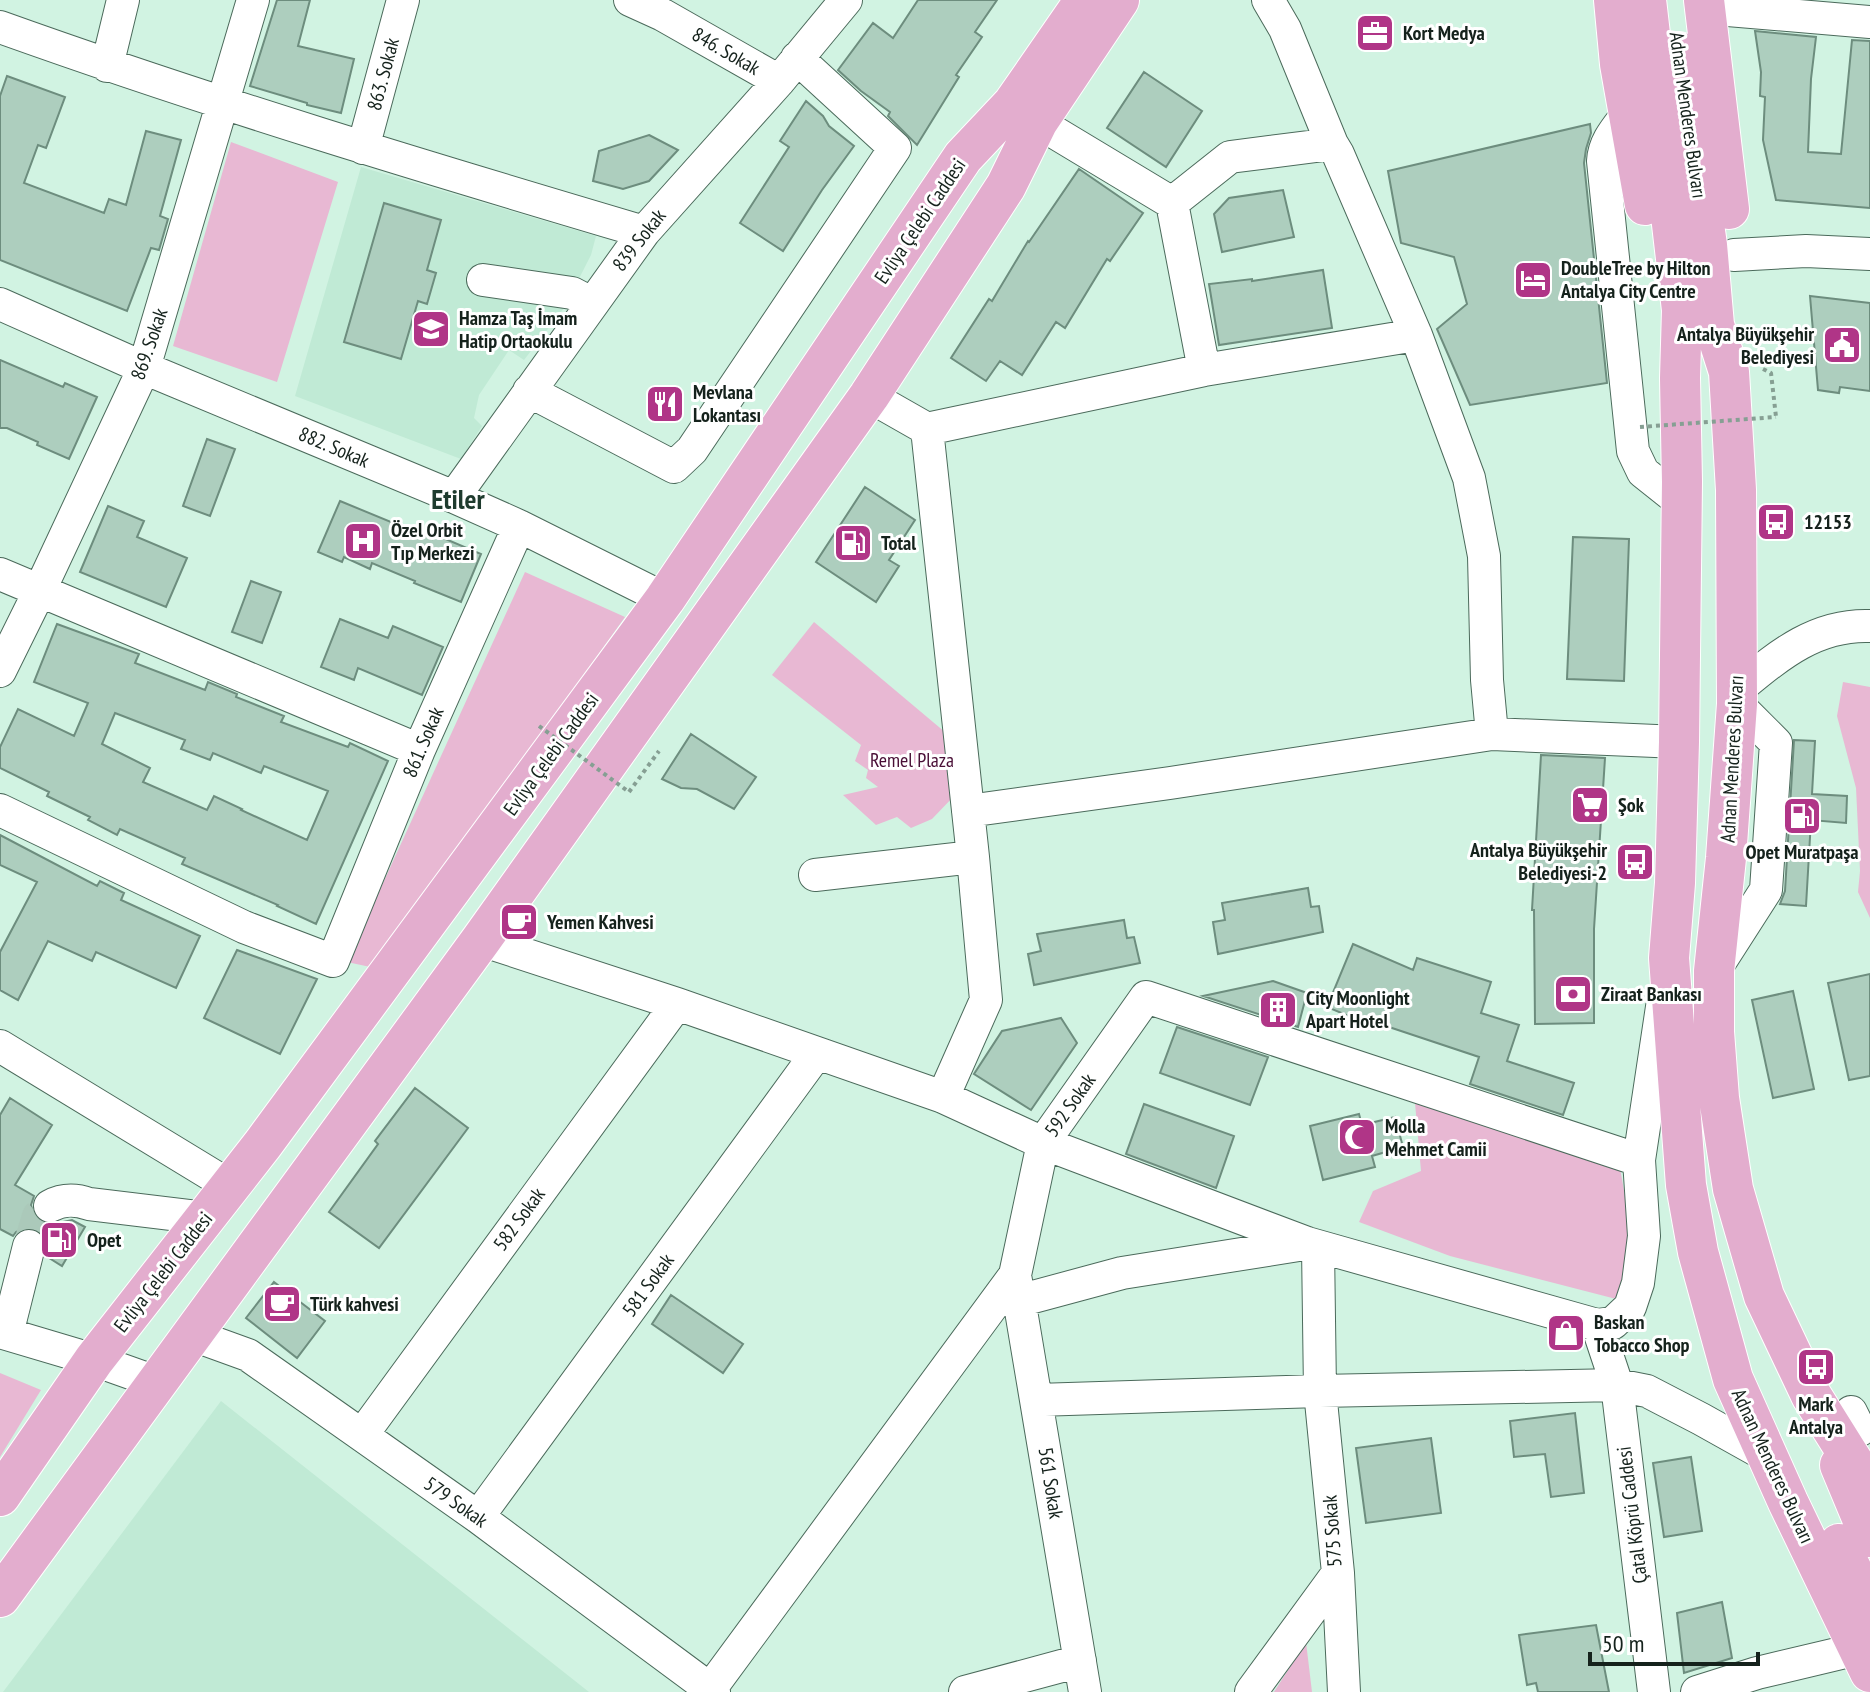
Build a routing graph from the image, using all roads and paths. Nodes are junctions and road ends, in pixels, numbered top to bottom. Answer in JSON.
{"nodes":[{"id":1,"x":123,"y":0,"type":"edge"},
{"id":2,"x":253,"y":0,"type":"edge"},
{"id":3,"x":403,"y":0,"type":"edge"},
{"id":4,"x":630,"y":0,"type":"edge"},
{"id":5,"x":846,"y":0,"type":"edge"},
{"id":6,"x":1054,"y":0,"type":"edge"},
{"id":7,"x":1085,"y":0,"type":"edge"},
{"id":8,"x":1119,"y":0,"type":"edge"},
{"id":9,"x":1146,"y":0,"type":"edge"},
{"id":10,"x":1268,"y":0,"type":"edge"},
{"id":11,"x":1614,"y":0,"type":"edge"},
{"id":12,"x":1646,"y":0,"type":"edge"},
{"id":13,"x":1693,"y":3,"type":"edge"},
{"id":14,"x":1870,"y":22,"type":"edge"},
{"id":15,"x":0,"y":27,"type":"edge"},
{"id":16,"x":107,"y":66,"type":"junction"},
{"id":17,"x":788,"y":70,"type":"junction"},
{"id":18,"x":222,"y":104,"type":"junction"},
{"id":19,"x":1629,"y":112,"type":"junction"},
{"id":20,"x":1054,"y":132,"type":"junction"},
{"id":21,"x":1332,"y":144,"type":"junction"},
{"id":22,"x":363,"y":148,"type":"junction"},
{"id":23,"x":963,"y":157,"type":"junction"},
{"id":24,"x":1006,"y":186,"type":"junction"},
{"id":25,"x":1172,"y":203,"type":"junction"},
{"id":26,"x":644,"y":232,"type":"junction"},
{"id":27,"x":1870,"y":254,"type":"edge"},
{"id":28,"x":1734,"y":255,"type":"junction"},
{"id":29,"x":483,"y":280,"type":"dead end"},
{"id":30,"x":591,"y":303,"type":"junction"},
{"id":31,"x":0,"y":304,"type":"edge"},
{"id":32,"x":1416,"y":335,"type":"junction"},
{"id":33,"x":144,"y":368,"type":"junction"},
{"id":34,"x":1204,"y":370,"type":"junction"},
{"id":35,"x":1746,"y":370,"type":"junction"},
{"id":36,"x":1680,"y":378,"type":"junction"},
{"id":37,"x":529,"y":391,"type":"junction"},
{"id":38,"x":869,"y":396,"type":"junction"},
{"id":39,"x":1640,"y":427,"type":"dead end"},
{"id":40,"x":927,"y":429,"type":"junction"},
{"id":41,"x":454,"y":497,"type":"junction"},
{"id":42,"x":1682,"y":503,"type":"junction"},
{"id":43,"x":519,"y":526,"type":"junction"},
{"id":44,"x":0,"y":574,"type":"edge"},
{"id":45,"x":40,"y":590,"type":"junction"},
{"id":46,"x":665,"y":599,"type":"junction"},
{"id":47,"x":1870,"y":626,"type":"edge"},
{"id":48,"x":1737,"y":635,"type":"junction"},
{"id":49,"x":1784,"y":652,"type":"junction"},
{"id":50,"x":0,"y":671,"type":"edge"},
{"id":51,"x":1737,"y":697,"type":"junction"},
{"id":52,"x":539,"y":726,"type":"dead end"},
{"id":53,"x":1492,"y":734,"type":"junction"},
{"id":54,"x":1679,"y":742,"type":"junction"},
{"id":55,"x":419,"y":750,"type":"junction"},
{"id":56,"x":659,"y":751,"type":"dead end"},
{"id":57,"x":0,"y":810,"type":"edge"},
{"id":58,"x":968,"y":811,"type":"junction"},
{"id":59,"x":973,"y":857,"type":"junction"},
{"id":60,"x":815,"y":875,"type":"dead end"},
{"id":61,"x":481,"y":940,"type":"junction"},
{"id":62,"x":1669,"y":958,"type":"junction"},
{"id":63,"x":677,"y":1004,"type":"junction"},
{"id":64,"x":2,"y":1051,"type":"edge"},
{"id":65,"x":817,"y":1053,"type":"junction"},
{"id":66,"x":943,"y":1097,"type":"junction"},
{"id":67,"x":1043,"y":1143,"type":"junction"},
{"id":68,"x":1639,"y":1160,"type":"junction"},
{"id":69,"x":230,"y":1186,"type":"junction"},
{"id":70,"x":50,"y":1206,"type":"dead end"},
{"id":71,"x":205,"y":1218,"type":"junction"},
{"id":72,"x":1312,"y":1245,"type":"junction"},
{"id":73,"x":16,"y":1249,"type":"tunnel mouth"},
{"id":74,"x":1698,"y":1252,"type":"junction"},
{"id":75,"x":1016,"y":1288,"type":"junction"},
{"id":76,"x":1597,"y":1325,"type":"junction"},
{"id":77,"x":3,"y":1333,"type":"edge"},
{"id":78,"x":190,"y":1334,"type":"junction"},
{"id":79,"x":94,"y":1360,"type":"junction"},
{"id":80,"x":156,"y":1382,"type":"junction"},
{"id":81,"x":1617,"y":1385,"type":"junction"},
{"id":82,"x":1320,"y":1391,"type":"junction"},
{"id":83,"x":1811,"y":1395,"type":"junction"},
{"id":84,"x":1037,"y":1400,"type":"junction"},
{"id":85,"x":362,"y":1435,"type":"junction"},
{"id":86,"x":1769,"y":1457,"type":"junction"},
{"id":87,"x":1870,"y":1489,"type":"edge"},
{"id":88,"x":0,"y":1496,"type":"edge"},
{"id":89,"x":478,"y":1517,"type":"junction"},
{"id":90,"x":1870,"y":1537,"type":"edge"},
{"id":91,"x":1338,"y":1573,"type":"junction"},
{"id":92,"x":0,"y":1597,"type":"edge"},
{"id":93,"x":1870,"y":1607,"type":"edge"},
{"id":94,"x":1864,"y":1660,"type":"edge"},
{"id":95,"x":1083,"y":1677,"type":"edge"},
{"id":96,"x":711,"y":1691,"type":"edge"},
{"id":97,"x":965,"y":1692,"type":"edge"},
{"id":98,"x":1251,"y":1692,"type":"edge"},
{"id":99,"x":1344,"y":1692,"type":"edge"},
{"id":100,"x":1654,"y":1692,"type":"edge"},
{"id":101,"x":1697,"y":1692,"type":"edge"}],
"edges":[{"from":1,"to":16,"type":"street"},
{"from":2,"to":18,"type":"street","name":"869. Sokak"},
{"from":3,"to":22,"type":"street","name":"863. Sokak"},
{"from":4,"to":17,"type":"street","name":"846. Sokak"},
{"from":5,"to":17,"type":"street","name":"839 Sokak"},
{"from":6,"to":23,"type":"main road"},
{"from":7,"to":23,"type":"main road","name":"Evliya Çelebi Caddesi"},
{"from":8,"to":24,"type":"main road"},
{"from":9,"to":20,"type":"main road"},
{"from":10,"to":21,"type":"street"},
{"from":11,"to":19,"type":"main road"},
{"from":12,"to":36,"type":"main road","name":"Adnan Menderes Bulvarı"},
{"from":13,"to":14,"type":"street"},
{"from":13,"to":28,"type":"main road"},
{"from":13,"to":35,"type":"main road","name":"Adnan Menderes Bulvarı"},
{"from":15,"to":16,"type":"street"},
{"from":16,"to":18,"type":"street"},
{"from":17,"to":26,"type":"street","name":"839 Sokak"},
{"from":17,"to":37,"type":"street","name":"846. Sokak"},
{"from":18,"to":22,"type":"street"},
{"from":18,"to":33,"type":"street","name":"869. Sokak"},
{"from":19,"to":36,"type":"main road"},
{"from":19,"to":42,"type":"street"},
{"from":20,"to":24,"type":"main road"},
{"from":20,"to":25,"type":"street"},
{"from":21,"to":25,"type":"street"},
{"from":21,"to":32,"type":"street"},
{"from":22,"to":26,"type":"street"},
{"from":23,"to":46,"type":"main road","name":"Evliya Çelebi Caddesi"},
{"from":24,"to":38,"type":"main road"},
{"from":25,"to":34,"type":"street"},
{"from":26,"to":30,"type":"street","name":"839 Sokak"},
{"from":27,"to":28,"type":"street"},
{"from":28,"to":35,"type":"main road"},
{"from":29,"to":30,"type":"street"},
{"from":30,"to":37,"type":"street","name":"839 Sokak"},
{"from":31,"to":33,"type":"street","name":"882. Sokak"},
{"from":32,"to":34,"type":"street"},
{"from":32,"to":53,"type":"street"},
{"from":33,"to":41,"type":"street","name":"882. Sokak"},
{"from":33,"to":45,"type":"street","name":"869. Sokak"},
{"from":34,"to":40,"type":"street"},
{"from":35,"to":39,"type":"path","bridge":true},
{"from":35,"to":48,"type":"main road","name":"Adnan Menderes Bulvarı"},
{"from":36,"to":42,"type":"main road","name":"Adnan Menderes Bulvarı"},
{"from":37,"to":41,"type":"street","name":"839 Sokak"},
{"from":38,"to":40,"type":"street"},
{"from":38,"to":61,"type":"main road"},
{"from":40,"to":58,"type":"street"},
{"from":41,"to":43,"type":"street","name":"882. Sokak"},
{"from":42,"to":54,"type":"main road","name":"Adnan Menderes Bulvarı"},
{"from":43,"to":46,"type":"street","name":"882. Sokak"},
{"from":43,"to":55,"type":"street","name":"861. Sokak"},
{"from":44,"to":45,"type":"street"},
{"from":45,"to":50,"type":"street","name":"869. Sokak"},
{"from":45,"to":55,"type":"street"},
{"from":46,"to":61,"type":"main road"},
{"from":46,"to":69,"type":"main road","name":"Evliya Çelebi Caddesi"},
{"from":47,"to":49,"type":"street"},
{"from":48,"to":49,"type":"street"},
{"from":48,"to":51,"type":"main road","name":"Adnan Menderes Bulvarı"},
{"from":49,"to":51,"type":"street"},
{"from":51,"to":83,"type":"main road","name":"Adnan Menderes Bulvarı"},
{"from":52,"to":56,"type":"path","bridge":true},
{"from":53,"to":54,"type":"street"},
{"from":53,"to":58,"type":"street"},
{"from":54,"to":62,"type":"main road","name":"Adnan Menderes Bulvarı"},
{"from":55,"to":57,"type":"street","name":"861. Sokak"},
{"from":58,"to":59,"type":"street"},
{"from":59,"to":60,"type":"street"},
{"from":59,"to":66,"type":"street"},
{"from":61,"to":63,"type":"street"},
{"from":61,"to":78,"type":"main road"},
{"from":62,"to":68,"type":"street"},
{"from":62,"to":74,"type":"main road","name":"Adnan Menderes Bulvarı"},
{"from":63,"to":65,"type":"street"},
{"from":63,"to":85,"type":"street","name":"582 Sokak"},
{"from":64,"to":69,"type":"street"},
{"from":65,"to":66,"type":"street"},
{"from":65,"to":89,"type":"street","name":"581 Sokak"},
{"from":66,"to":67,"type":"street"},
{"from":67,"to":68,"type":"street","name":"592 Sokak"},
{"from":67,"to":72,"type":"street"},
{"from":67,"to":75,"type":"street","name":"592 Sokak"},
{"from":68,"to":76,"type":"street"},
{"from":69,"to":71,"type":"main road","name":"Evliya Çelebi Caddesi"},
{"from":70,"to":71,"type":"street"},
{"from":71,"to":79,"type":"main road","name":"Evliya Çelebi Caddesi"},
{"from":72,"to":75,"type":"street"},
{"from":72,"to":76,"type":"street"},
{"from":72,"to":82,"type":"street","name":"575 Sokak"},
{"from":73,"to":77,"type":"street"},
{"from":74,"to":86,"type":"main road","name":"Adnan Menderes Bulvarı"},
{"from":74,"to":93,"type":"main road","name":"Adnan Menderes Bulvarı"},
{"from":75,"to":84,"type":"street","name":"561 Sokak"},
{"from":75,"to":96,"type":"street","name":"592 Sokak"},
{"from":76,"to":81,"type":"street","name":"Çatal Köprü Caddesi"},
{"from":77,"to":79,"type":"street"},
{"from":78,"to":80,"type":"main road"},
{"from":78,"to":85,"type":"street","name":"579 Sokak"},
{"from":79,"to":80,"type":"street"},
{"from":79,"to":88,"type":"main road","name":"Evliya Çelebi Caddesi"},
{"from":80,"to":92,"type":"main road"},
{"from":81,"to":82,"type":"street"},
{"from":81,"to":86,"type":"street"},
{"from":81,"to":100,"type":"street","name":"Çatal Köprü Caddesi"},
{"from":82,"to":84,"type":"street"},
{"from":82,"to":91,"type":"street","name":"575 Sokak"},
{"from":83,"to":87,"type":"main road","name":"Adnan Menderes Bulvarı"},
{"from":83,"to":90,"type":"main road"},
{"from":84,"to":95,"type":"street","name":"561 Sokak"},
{"from":85,"to":89,"type":"street","name":"579 Sokak"},
{"from":86,"to":94,"type":"main road","name":"Adnan Menderes Bulvarı"},
{"from":89,"to":96,"type":"street","name":"579 Sokak"},
{"from":91,"to":98,"type":"street","name":"575 Sokak"},
{"from":91,"to":99,"type":"street"},
{"from":94,"to":101,"type":"street"},
{"from":95,"to":97,"type":"street"}]}
